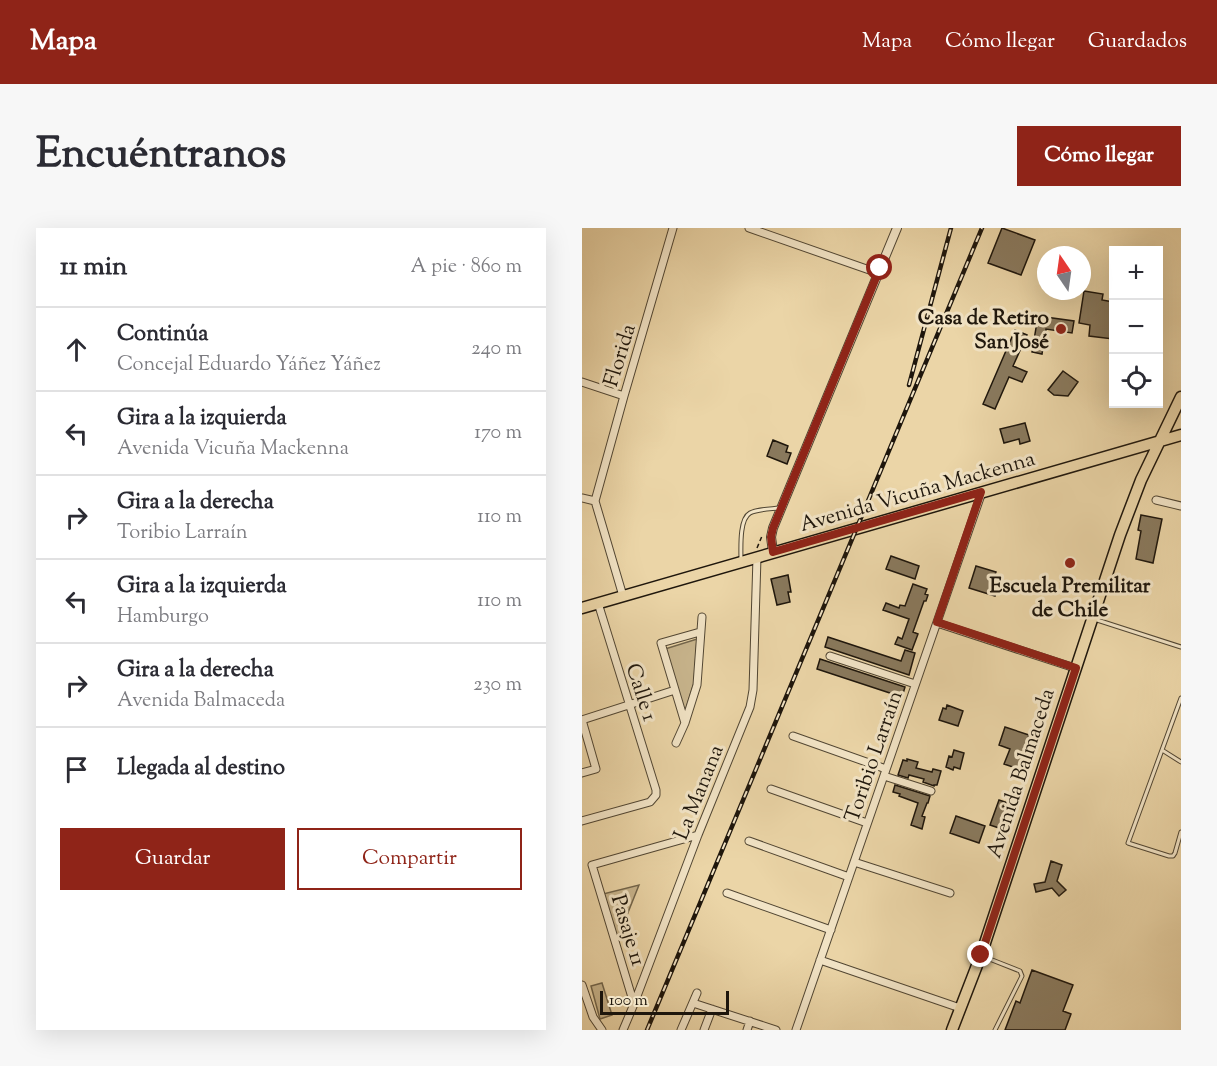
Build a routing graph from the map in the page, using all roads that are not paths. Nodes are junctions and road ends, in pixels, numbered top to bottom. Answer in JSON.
{"nodes":[{"id":1,"x":673,"y":228,"type":"edge"},
{"id":2,"x":749,"y":228,"type":"edge"},
{"id":3,"x":897,"y":228,"type":"edge"},
{"id":4,"x":878,"y":273,"type":"junction"},
{"id":5,"x":582,"y":382,"type":"edge"},
{"id":6,"x":624,"y":396,"type":"junction"},
{"id":7,"x":1181,"y":397,"type":"edge"},
{"id":8,"x":1181,"y":435,"type":"edge"},
{"id":9,"x":1160,"y":441,"type":"junction"},
{"id":10,"x":981,"y":492,"type":"junction"},
{"id":11,"x":582,"y":498,"type":"edge"},
{"id":12,"x":1156,"y":500,"type":"dead end"},
{"id":13,"x":595,"y":501,"type":"junction"},
{"id":14,"x":1181,"y":506,"type":"edge"},
{"id":15,"x":781,"y":507,"type":"junction"},
{"id":16,"x":773,"y":552,"type":"junction"},
{"id":17,"x":757,"y":557,"type":"junction"},
{"id":18,"x":741,"y":562,"type":"junction"},
{"id":19,"x":623,"y":596,"type":"junction"},
{"id":20,"x":597,"y":603,"type":"junction"},
{"id":21,"x":582,"y":608,"type":"edge"},
{"id":22,"x":702,"y":617,"type":"dead end"},
{"id":23,"x":1092,"y":619,"type":"junction"},
{"id":24,"x":937,"y":622,"type":"junction"},
{"id":25,"x":700,"y":632,"type":"junction"},
{"id":26,"x":1181,"y":647,"type":"edge"},
{"id":27,"x":830,"y":656,"type":"dead end"},
{"id":28,"x":1076,"y":668,"type":"junction"},
{"id":29,"x":915,"y":684,"type":"junction"},
{"id":30,"x":675,"y":690,"type":"junction"},
{"id":31,"x":1181,"y":698,"type":"edge"},
{"id":32,"x":629,"y":705,"type":"junction"},
{"id":33,"x":582,"y":720,"type":"edge"},
{"id":34,"x":685,"y":723,"type":"junction"},
{"id":35,"x":793,"y":736,"type":"dead end"},
{"id":36,"x":676,"y":743,"type":"dead end"},
{"id":37,"x":1162,"y":750,"type":"junction"},
{"id":38,"x":1181,"y":762,"type":"edge"},
{"id":39,"x":582,"y":773,"type":"edge"},
{"id":40,"x":885,"y":773,"type":"junction"},
{"id":41,"x":771,"y":789,"type":"dead end"},
{"id":42,"x":932,"y":791,"type":"dead end"},
{"id":43,"x":582,"y":820,"type":"edge"},
{"id":44,"x":867,"y":823,"type":"junction"},
{"id":45,"x":1181,"y":832,"type":"edge"},
{"id":46,"x":698,"y":835,"type":"junction"},
{"id":47,"x":749,"y":840,"type":"dead end"},
{"id":48,"x":1180,"y":840,"type":"edge"},
{"id":49,"x":854,"y":862,"type":"junction"},
{"id":50,"x":849,"y":877,"type":"junction"},
{"id":51,"x":726,"y":893,"type":"dead end"},
{"id":52,"x":951,"y":893,"type":"dead end"},
{"id":53,"x":831,"y":930,"type":"junction"},
{"id":54,"x":981,"y":955,"type":"junction"},
{"id":55,"x":820,"y":960,"type":"junction"},
{"id":56,"x":582,"y":985,"type":"edge"},
{"id":57,"x":697,"y":993,"type":"dead end"},
{"id":58,"x":584,"y":998,"type":"edge"},
{"id":59,"x":693,"y":1003,"type":"junction"},
{"id":60,"x":634,"y":1004,"type":"junction"},
{"id":61,"x":960,"y":1008,"type":"junction"},
{"id":62,"x":712,"y":1009,"type":"junction"},
{"id":63,"x":750,"y":1022,"type":"junction"},
{"id":64,"x":602,"y":1030,"type":"edge"},
{"id":65,"x":623,"y":1030,"type":"edge"},
{"id":66,"x":681,"y":1030,"type":"edge"},
{"id":67,"x":704,"y":1030,"type":"edge"},
{"id":68,"x":747,"y":1030,"type":"edge"},
{"id":69,"x":776,"y":1030,"type":"edge"},
{"id":70,"x":796,"y":1030,"type":"edge"},
{"id":71,"x":952,"y":1030,"type":"edge"},
{"id":72,"x":995,"y":1030,"type":"edge"}],
"edges":[{"from":1,"to":6,"type":"street","name":"Florida"},
{"from":2,"to":4,"type":"street"},
{"from":3,"to":4,"type":"street"},
{"from":4,"to":15,"type":"street"},
{"from":5,"to":6,"type":"street"},
{"from":6,"to":13,"type":"street","name":"Florida"},
{"from":7,"to":9,"type":"main road","name":"Avenida Balmaceda"},
{"from":8,"to":9,"type":"main road","name":"Avenida Vicuña Mackenna"},
{"from":9,"to":10,"type":"main road","name":"Avenida Vicuña Mackenna"},
{"from":9,"to":23,"type":"main road","name":"Avenida Balmaceda"},
{"from":10,"to":16,"type":"main road","name":"Avenida Vicuña Mackenna"},
{"from":10,"to":24,"type":"street","name":"Toribio Larraín"},
{"from":11,"to":13,"type":"street"},
{"from":12,"to":14,"type":"street"},
{"from":13,"to":19,"type":"street"},
{"from":15,"to":16,"type":"street"},
{"from":15,"to":18,"type":"lane"},
{"from":16,"to":17,"type":"main road","name":"Avenida Vicuña Mackenna"},
{"from":17,"to":18,"type":"main road","name":"Avenida Vicuña Mackenna"},
{"from":17,"to":46,"type":"street","name":"La Manana"},
{"from":18,"to":19,"type":"main road","name":"Avenida Vicuña Mackenna"},
{"from":19,"to":20,"type":"main road","name":"Avenida Vicuña Mackenna"},
{"from":20,"to":21,"type":"main road","name":"Avenida Vicuña Mackenna"},
{"from":20,"to":32,"type":"street","name":"Calle 1"},
{"from":22,"to":25,"type":"street"},
{"from":23,"to":26,"type":"lane"},
{"from":23,"to":28,"type":"main road","name":"Avenida Balmaceda"},
{"from":24,"to":28,"type":"street"},
{"from":24,"to":29,"type":"street","name":"Toribio Larraín"},
{"from":25,"to":30,"type":"street"},
{"from":25,"to":34,"type":"street"},
{"from":27,"to":29,"type":"street"},
{"from":28,"to":54,"type":"main road","name":"Avenida Balmaceda"},
{"from":29,"to":40,"type":"street","name":"Toribio Larraín"},
{"from":30,"to":32,"type":"street"},
{"from":30,"to":34,"type":"street"},
{"from":31,"to":37,"type":"lane"},
{"from":32,"to":33,"type":"street"},
{"from":32,"to":43,"type":"street","name":"Calle 1"},
{"from":33,"to":39,"type":"street"},
{"from":34,"to":36,"type":"street"},
{"from":35,"to":40,"type":"street"},
{"from":37,"to":38,"type":"lane"},
{"from":37,"to":48,"type":"lane"},
{"from":40,"to":42,"type":"street"},
{"from":40,"to":44,"type":"street","name":"Toribio Larraín"},
{"from":41,"to":44,"type":"street"},
{"from":44,"to":49,"type":"street","name":"Toribio Larraín"},
{"from":45,"to":48,"type":"lane"},
{"from":46,"to":60,"type":"street","name":"La Manana"},
{"from":46,"to":60,"type":"street","name":"Pasaje 11"},
{"from":47,"to":50,"type":"street"},
{"from":49,"to":50,"type":"street","name":"Toribio Larraín"},
{"from":49,"to":52,"type":"street"},
{"from":50,"to":53,"type":"street","name":"Toribio Larraín"},
{"from":51,"to":53,"type":"street"},
{"from":53,"to":55,"type":"street","name":"Toribio Larraín"},
{"from":54,"to":61,"type":"main road","name":"Avenida Balmaceda"},
{"from":54,"to":72,"type":"lane"},
{"from":55,"to":61,"type":"street"},
{"from":55,"to":70,"type":"street","name":"Toribio Larraín"},
{"from":56,"to":58,"type":"street"},
{"from":57,"to":59,"type":"street"},
{"from":58,"to":64,"type":"street"},
{"from":59,"to":62,"type":"street"},
{"from":59,"to":66,"type":"street"},
{"from":60,"to":65,"type":"street","name":"La Manana"},
{"from":61,"to":71,"type":"main road","name":"Avenida Balmaceda"},
{"from":62,"to":63,"type":"street"},
{"from":62,"to":67,"type":"street"},
{"from":63,"to":68,"type":"street"},
{"from":63,"to":69,"type":"street"}]}
